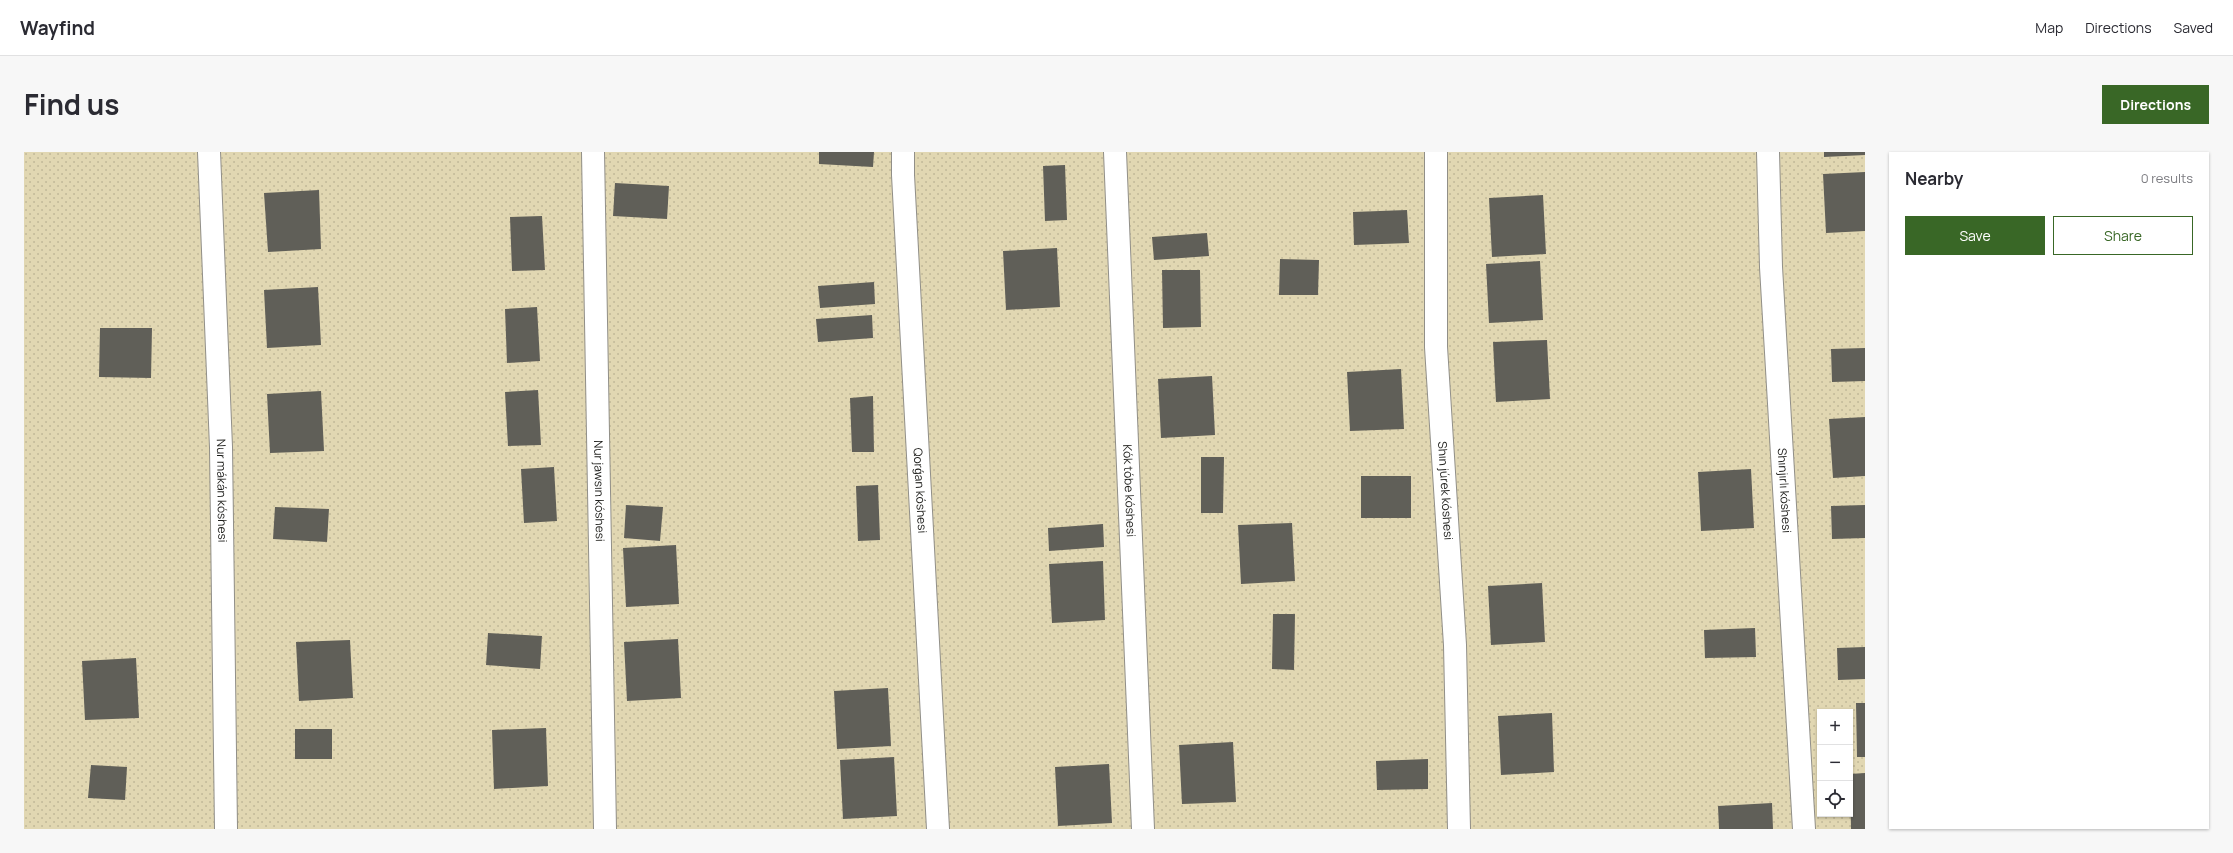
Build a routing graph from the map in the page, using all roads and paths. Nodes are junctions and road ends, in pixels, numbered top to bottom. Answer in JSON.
{"nodes":[{"id":1,"x":209,"y":152,"type":"edge"},
{"id":2,"x":593,"y":152,"type":"edge"},
{"id":3,"x":903,"y":152,"type":"edge"},
{"id":4,"x":1114,"y":152,"type":"edge"},
{"id":5,"x":1436,"y":152,"type":"edge"},
{"id":6,"x":1768,"y":152,"type":"edge"},
{"id":7,"x":226,"y":829,"type":"edge"},
{"id":8,"x":605,"y":829,"type":"edge"},
{"id":9,"x":938,"y":829,"type":"edge"},
{"id":10,"x":1143,"y":829,"type":"edge"},
{"id":11,"x":1459,"y":829,"type":"edge"},
{"id":12,"x":1804,"y":829,"type":"edge"}],
"edges":[{"from":1,"to":7,"type":"street","name":"Nur mákán kóshesi"},
{"from":2,"to":8,"type":"street","name":"Nur jawsın kóshesi"},
{"from":3,"to":9,"type":"street","name":"Qorǵan kóshesi"},
{"from":4,"to":10,"type":"street","name":"Kók tóbe kóshesi"},
{"from":5,"to":11,"type":"street","name":"Shın júrek kóshesi"},
{"from":6,"to":12,"type":"street","name":"Shınjırlı kóshesi"}]}
